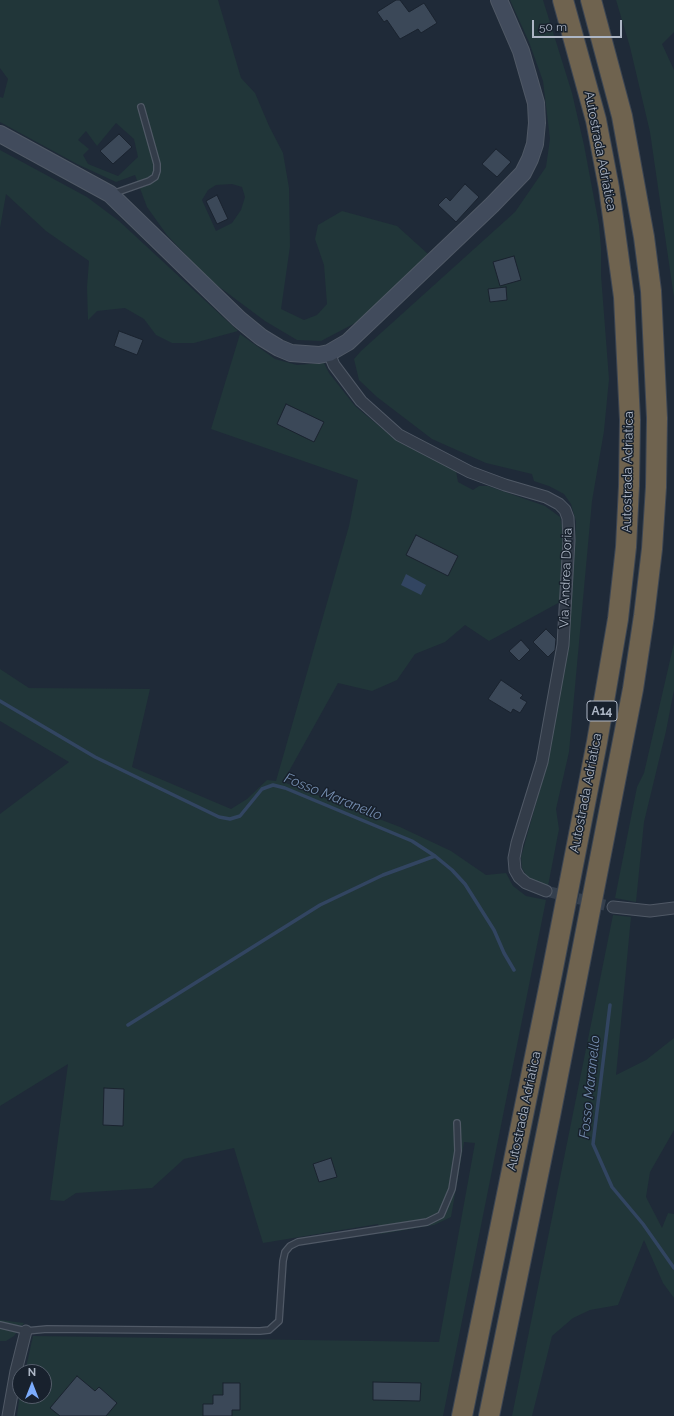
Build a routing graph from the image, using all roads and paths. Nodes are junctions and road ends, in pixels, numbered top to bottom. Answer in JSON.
{"nodes":[{"id":1,"x":499,"y":0,"type":"edge"},
{"id":2,"x":563,"y":0,"type":"edge"},
{"id":3,"x":591,"y":0,"type":"edge"},
{"id":4,"x":141,"y":107,"type":"dead end"},
{"id":5,"x":0,"y":134,"type":"edge"},
{"id":6,"x":110,"y":194,"type":"junction"},
{"id":7,"x":329,"y":353,"type":"junction"},
{"id":8,"x":546,"y":891,"type":"tunnel mouth"},
{"id":9,"x":613,"y":907,"type":"tunnel mouth"},
{"id":10,"x":674,"y":908,"type":"edge"},
{"id":11,"x":457,"y":1123,"type":"dead end"},
{"id":12,"x":0,"y":1325,"type":"edge"},
{"id":13,"x":26,"y":1331,"type":"junction"},
{"id":14,"x":8,"y":1416,"type":"edge"},
{"id":15,"x":462,"y":1416,"type":"edge"},
{"id":16,"x":489,"y":1416,"type":"edge"}],
"edges":[{"from":1,"to":7,"type":"main road"},
{"from":2,"to":15,"type":"highway","name":"Autostrada Adriatica","number":"A14"},
{"from":3,"to":16,"type":"highway","name":"Autostrada Adriatica","number":"A14"},
{"from":4,"to":6,"type":"lane"},
{"from":5,"to":6,"type":"main road"},
{"from":6,"to":7,"type":"main road"},
{"from":7,"to":8,"type":"street","name":"Via Andrea Doria"},
{"from":9,"to":10,"type":"street"},
{"from":11,"to":13,"type":"lane"},
{"from":12,"to":13,"type":"lane"},
{"from":13,"to":14,"type":"street"}]}
